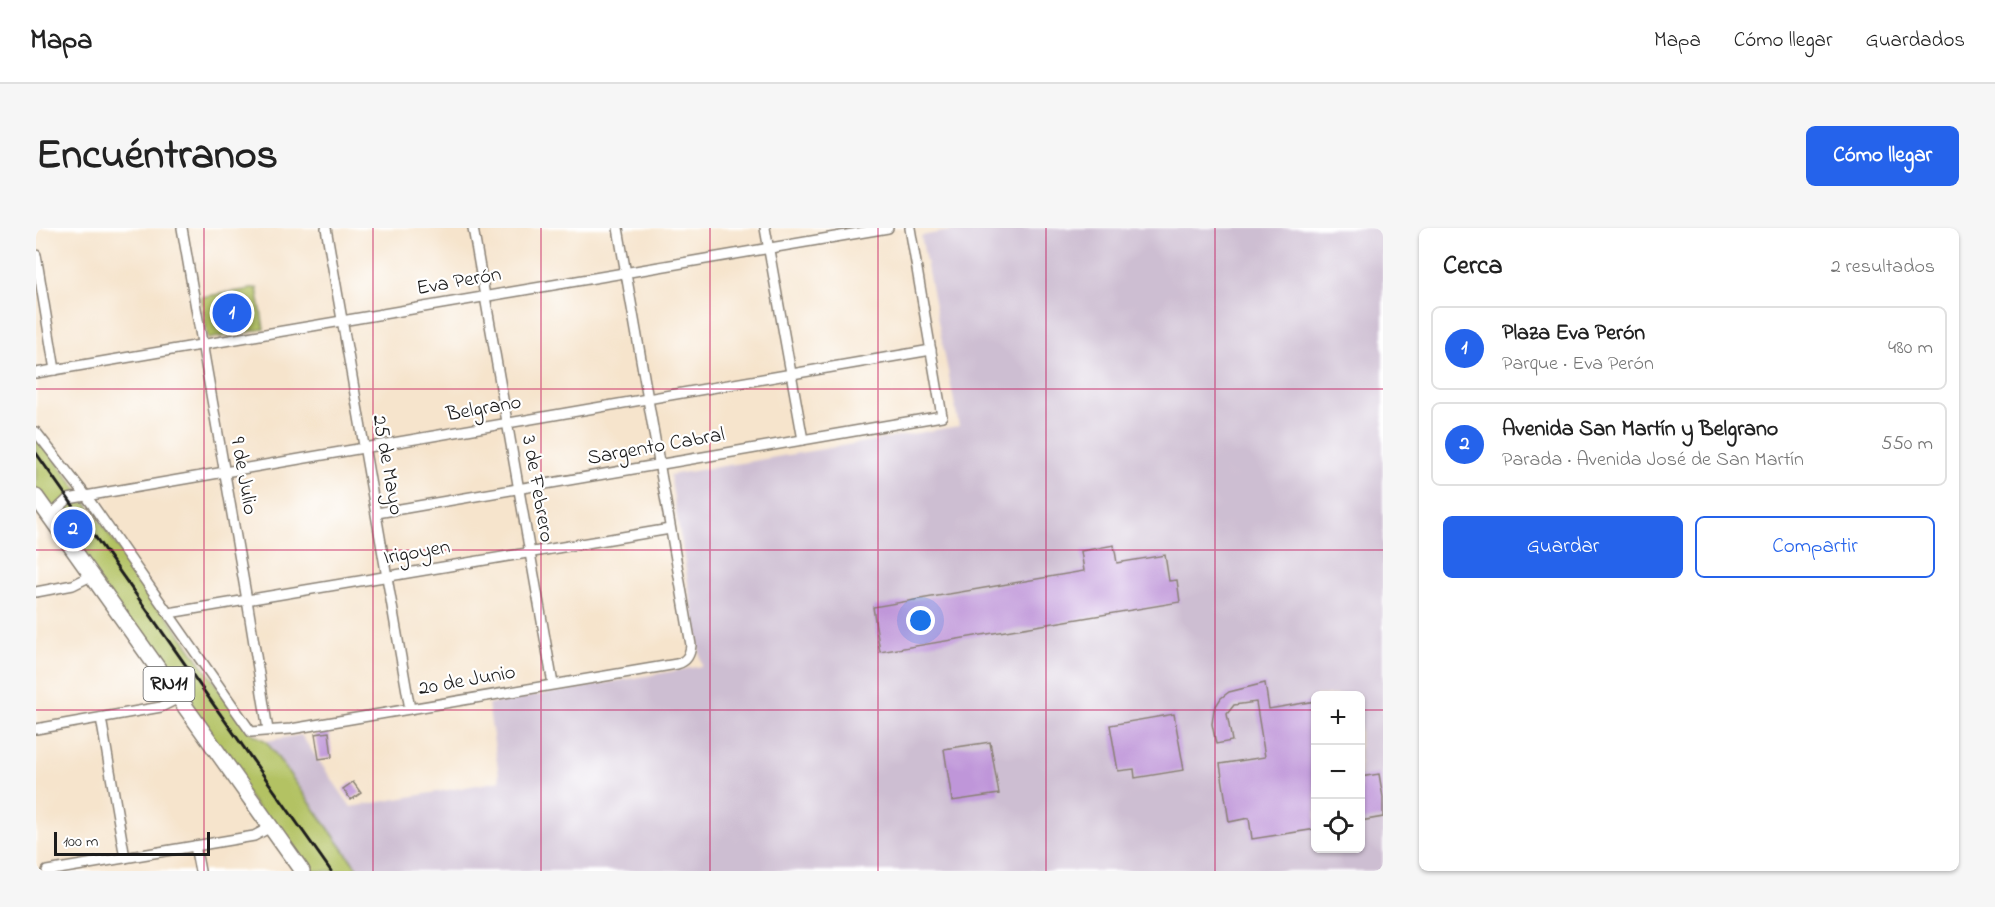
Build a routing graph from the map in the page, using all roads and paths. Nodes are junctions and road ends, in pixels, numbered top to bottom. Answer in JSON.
{"nodes":[{"id":1,"x":182,"y":228,"type":"edge"},
{"id":2,"x":326,"y":228,"type":"edge"},
{"id":3,"x":473,"y":228,"type":"edge"},
{"id":4,"x":618,"y":228,"type":"edge"},
{"id":5,"x":765,"y":228,"type":"edge"},
{"id":6,"x":888,"y":228,"type":"edge"},
{"id":7,"x":910,"y":228,"type":"edge"},
{"id":8,"x":769,"y":248,"type":"junction"},
{"id":9,"x":36,"y":255,"type":"edge"},
{"id":10,"x":626,"y":273,"type":"junction"},
{"id":11,"x":485,"y":296,"type":"junction"},
{"id":12,"x":342,"y":321,"type":"junction"},
{"id":13,"x":202,"y":345,"type":"junction"},
{"id":14,"x":931,"y":350,"type":"junction"},
{"id":15,"x":55,"y":370,"type":"junction"},
{"id":16,"x":36,"y":373,"type":"edge"},
{"id":17,"x":791,"y":374,"type":"junction"},
{"id":18,"x":648,"y":399,"type":"junction"},
{"id":19,"x":507,"y":423,"type":"junction"},
{"id":20,"x":36,"y":432,"type":"edge"},
{"id":21,"x":803,"y":440,"type":"junction"},
{"id":22,"x":365,"y":448,"type":"junction"},
{"id":23,"x":659,"y":465,"type":"junction"},
{"id":24,"x":225,"y":473,"type":"junction"},
{"id":25,"x":518,"y":489,"type":"junction"},
{"id":26,"x":36,"y":497,"type":"edge"},
{"id":27,"x":87,"y":497,"type":"junction"},
{"id":28,"x":377,"y":513,"type":"junction"},
{"id":29,"x":50,"y":516,"type":"junction"},
{"id":30,"x":670,"y":529,"type":"junction"},
{"id":31,"x":529,"y":552,"type":"junction"},
{"id":32,"x":91,"y":576,"type":"junction"},
{"id":33,"x":388,"y":576,"type":"junction"},
{"id":34,"x":36,"y":592,"type":"edge"},
{"id":35,"x":247,"y":600,"type":"junction"},
{"id":36,"x":169,"y":613,"type":"junction"},
{"id":37,"x":553,"y":684,"type":"junction"},
{"id":38,"x":179,"y":698,"type":"junction"},
{"id":39,"x":410,"y":709,"type":"junction"},
{"id":40,"x":100,"y":718,"type":"junction"},
{"id":41,"x":36,"y":729,"type":"edge"},
{"id":42,"x":268,"y":730,"type":"junction"},
{"id":43,"x":271,"y":827,"type":"junction"},
{"id":44,"x":195,"y":846,"type":"junction"},
{"id":45,"x":125,"y":858,"type":"junction"},
{"id":46,"x":47,"y":871,"type":"edge"},
{"id":47,"x":200,"y":871,"type":"edge"},
{"id":48,"x":302,"y":871,"type":"edge"}],
"edges":[{"from":1,"to":13,"type":"street","name":"9 de Julio"},
{"from":2,"to":12,"type":"street","name":"25 de Mayo"},
{"from":3,"to":11,"type":"street","name":"3 de Febrero"},
{"from":4,"to":10,"type":"street"},
{"from":5,"to":8,"type":"street"},
{"from":6,"to":8,"type":"street","name":"Eva Perón"},
{"from":7,"to":14,"type":"street"},
{"from":8,"to":10,"type":"street","name":"Eva Perón"},
{"from":8,"to":17,"type":"street"},
{"from":9,"to":15,"type":"street"},
{"from":10,"to":11,"type":"street","name":"Eva Perón"},
{"from":10,"to":18,"type":"street"},
{"from":11,"to":12,"type":"street","name":"Eva Perón"},
{"from":11,"to":19,"type":"street","name":"3 de Febrero"},
{"from":12,"to":13,"type":"street","name":"Eva Perón"},
{"from":12,"to":22,"type":"street","name":"25 de Mayo"},
{"from":13,"to":15,"type":"street","name":"Eva Perón"},
{"from":13,"to":24,"type":"street","name":"9 de Julio"},
{"from":14,"to":17,"type":"street","name":"Belgrano"},
{"from":14,"to":21,"type":"street","name":"Sargento Cabral"},
{"from":15,"to":16,"type":"street","name":"Eva Perón"},
{"from":17,"to":18,"type":"street","name":"Belgrano"},
{"from":17,"to":21,"type":"street"},
{"from":18,"to":19,"type":"street","name":"Belgrano"},
{"from":18,"to":23,"type":"street"},
{"from":19,"to":22,"type":"street","name":"Belgrano"},
{"from":19,"to":25,"type":"street","name":"3 de Febrero"},
{"from":20,"to":27,"type":"street"},
{"from":21,"to":23,"type":"street","name":"Sargento Cabral"},
{"from":22,"to":24,"type":"street","name":"Belgrano"},
{"from":22,"to":28,"type":"street","name":"25 de Mayo"},
{"from":23,"to":25,"type":"street","name":"Sargento Cabral"},
{"from":23,"to":30,"type":"street"},
{"from":24,"to":27,"type":"street","name":"Belgrano"},
{"from":24,"to":35,"type":"street","name":"9 de Julio"},
{"from":25,"to":28,"type":"street","name":"Sargento Cabral"},
{"from":25,"to":31,"type":"street","name":"3 de Febrero"},
{"from":26,"to":29,"type":"main road","number":"RN11"},
{"from":27,"to":29,"type":"street","name":"Belgrano"},
{"from":27,"to":36,"type":"street"},
{"from":28,"to":33,"type":"street","name":"25 de Mayo"},
{"from":29,"to":32,"type":"main road","number":"RN11"},
{"from":30,"to":31,"type":"street","name":"Irigoyen"},
{"from":30,"to":37,"type":"street","name":"20 de Junio"},
{"from":31,"to":33,"type":"street","name":"Irigoyen"},
{"from":31,"to":37,"type":"street","name":"3 de Febrero"},
{"from":32,"to":34,"type":"street"},
{"from":32,"to":38,"type":"main road","number":"RN11"},
{"from":33,"to":35,"type":"street","name":"Irigoyen"},
{"from":33,"to":39,"type":"street","name":"25 de Mayo"},
{"from":35,"to":36,"type":"street","name":"Irigoyen"},
{"from":35,"to":42,"type":"street","name":"9 de Julio"},
{"from":36,"to":42,"type":"street","name":"20 de Junio"},
{"from":37,"to":39,"type":"street","name":"20 de Junio"},
{"from":38,"to":40,"type":"street"},
{"from":38,"to":43,"type":"main road","number":"RN11"},
{"from":39,"to":42,"type":"street","name":"20 de Junio"},
{"from":40,"to":41,"type":"street"},
{"from":40,"to":45,"type":"street"},
{"from":43,"to":44,"type":"street"},
{"from":43,"to":48,"type":"main road","number":"RN11"},
{"from":44,"to":45,"type":"street"},
{"from":44,"to":47,"type":"street"},
{"from":45,"to":46,"type":"street"}]}
